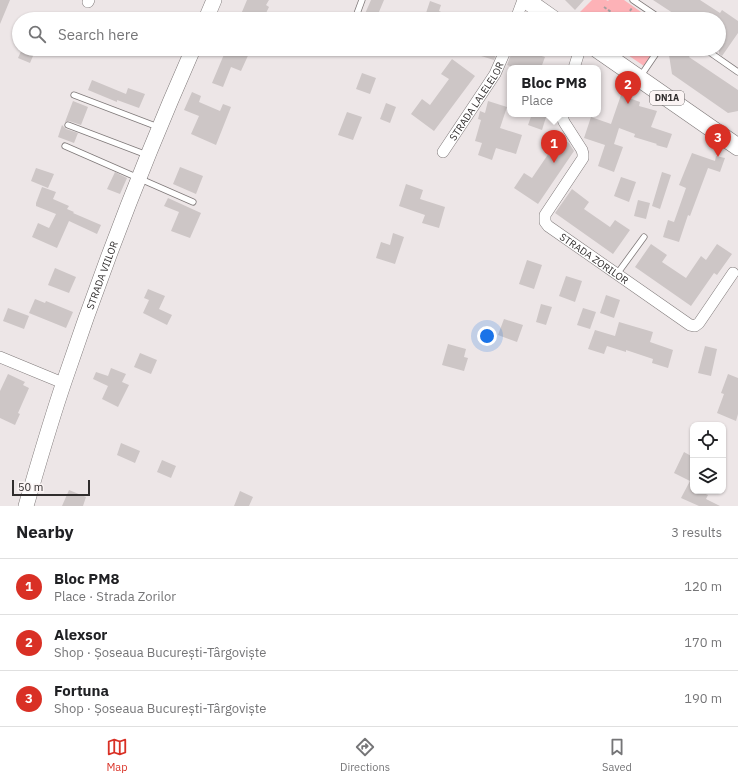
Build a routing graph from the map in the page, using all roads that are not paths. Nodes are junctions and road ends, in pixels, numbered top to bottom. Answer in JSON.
{"nodes":[{"id":1,"x":214,"y":0,"type":"edge"},
{"id":2,"x":362,"y":0,"type":"edge"},
{"id":3,"x":524,"y":0,"type":"edge"},
{"id":4,"x":634,"y":1,"type":"edge"},
{"id":5,"x":209,"y":12,"type":"edge"},
{"id":6,"x":358,"y":12,"type":"edge"},
{"id":7,"x":519,"y":12,"type":"edge"},
{"id":8,"x":542,"y":12,"type":"edge"},
{"id":9,"x":650,"y":12,"type":"edge"},
{"id":10,"x":190,"y":56,"type":"edge"},
{"id":11,"x":503,"y":56,"type":"edge"},
{"id":12,"x":606,"y":56,"type":"edge"},
{"id":13,"x":654,"y":56,"type":"edge"},
{"id":14,"x":715,"y":56,"type":"edge"},
{"id":15,"x":738,"y":72,"type":"edge"},
{"id":16,"x":639,"y":78,"type":"junction"},
{"id":17,"x":74,"y":95,"type":"dead end"},
{"id":18,"x":562,"y":117,"type":"edge"},
{"id":19,"x":68,"y":125,"type":"dead end"},
{"id":20,"x":159,"y":127,"type":"junction"},
{"id":21,"x":737,"y":144,"type":"edge"},
{"id":22,"x":65,"y":146,"type":"dead end"},
{"id":23,"x":443,"y":152,"type":"dead end"},
{"id":24,"x":148,"y":155,"type":"junction"},
{"id":25,"x":138,"y":177,"type":"junction"},
{"id":26,"x":193,"y":202,"type":"dead end"},
{"id":27,"x":644,"y":237,"type":"dead end"},
{"id":28,"x":733,"y":273,"type":"dead end"},
{"id":29,"x":617,"y":274,"type":"junction"},
{"id":30,"x":0,"y":358,"type":"edge"},
{"id":31,"x":63,"y":383,"type":"junction"},
{"id":32,"x":26,"y":506,"type":"edge"}],
"edges":[{"from":1,"to":5,"type":"main road"},
{"from":2,"to":6,"type":"lane"},
{"from":3,"to":7,"type":"street"},
{"from":3,"to":8,"type":"main road"},
{"from":4,"to":9,"type":"lane"},
{"from":10,"to":20,"type":"main road","name":"STRADA VIILOR"},
{"from":11,"to":23,"type":"street","name":"STRADA LALELELOR"},
{"from":12,"to":16,"type":"main road","number":"DN1A"},
{"from":13,"to":16,"type":"lane"},
{"from":14,"to":15,"type":"lane"},
{"from":16,"to":21,"type":"main road","number":"DN1A"},
{"from":17,"to":20,"type":"lane"},
{"from":18,"to":29,"type":"street","name":"STRADA ZORILOR"},
{"from":19,"to":24,"type":"lane"},
{"from":20,"to":24,"type":"main road","name":"STRADA VIILOR"},
{"from":22,"to":25,"type":"lane"},
{"from":24,"to":25,"type":"main road","name":"STRADA VIILOR"},
{"from":25,"to":26,"type":"lane"},
{"from":25,"to":31,"type":"main road","name":"STRADA VIILOR"},
{"from":27,"to":29,"type":"lane"},
{"from":28,"to":29,"type":"street","name":"STRADA ZORILOR"},
{"from":30,"to":31,"type":"street"},
{"from":31,"to":32,"type":"main road","name":"STRADA VIILOR"}]}
